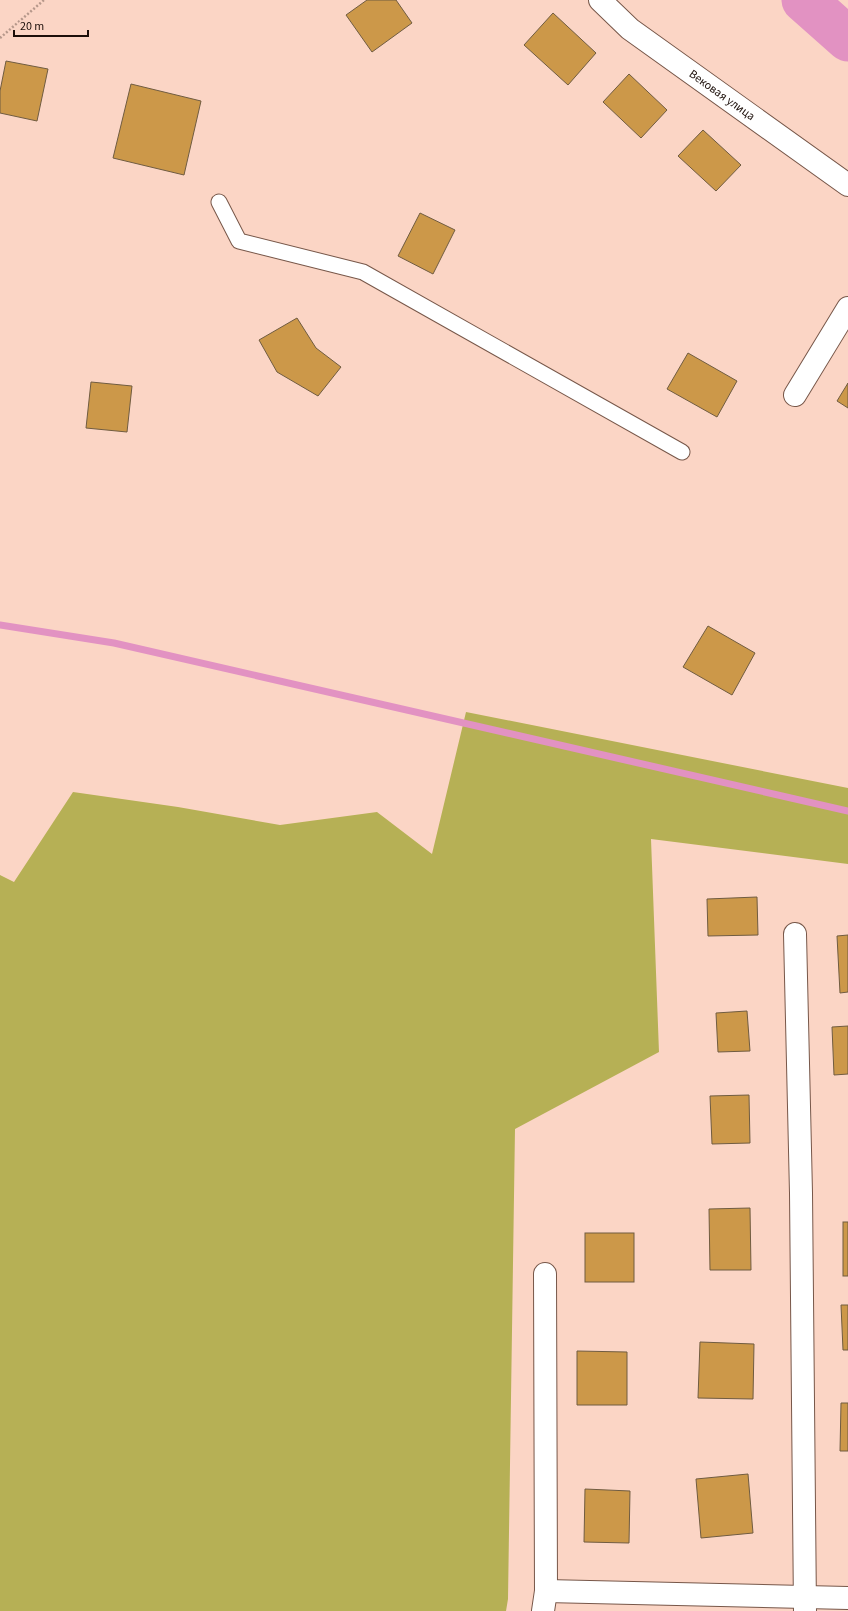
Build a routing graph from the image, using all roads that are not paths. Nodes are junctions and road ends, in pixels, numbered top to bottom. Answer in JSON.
{"nodes":[{"id":1,"x":600,"y":0,"type":"edge"},
{"id":2,"x":848,"y":185,"type":"edge"},
{"id":3,"x":219,"y":202,"type":"dead end"},
{"id":4,"x":848,"y":308,"type":"edge"},
{"id":5,"x":796,"y":395,"type":"dead end"},
{"id":6,"x":682,"y":452,"type":"dead end"},
{"id":7,"x":795,"y":934,"type":"dead end"},
{"id":8,"x":545,"y":1274,"type":"dead end"},
{"id":9,"x":848,"y":1598,"type":"edge"},
{"id":10,"x":544,"y":1601,"type":"edge"},
{"id":11,"x":805,"y":1604,"type":"edge"}],
"edges":[{"from":1,"to":2,"type":"street","name":"Вековая улица"},
{"from":3,"to":6,"type":"lane"},
{"from":4,"to":5,"type":"street"},
{"from":7,"to":11,"type":"street"},
{"from":8,"to":10,"type":"street"},
{"from":9,"to":11,"type":"street"},
{"from":10,"to":11,"type":"street"}]}
